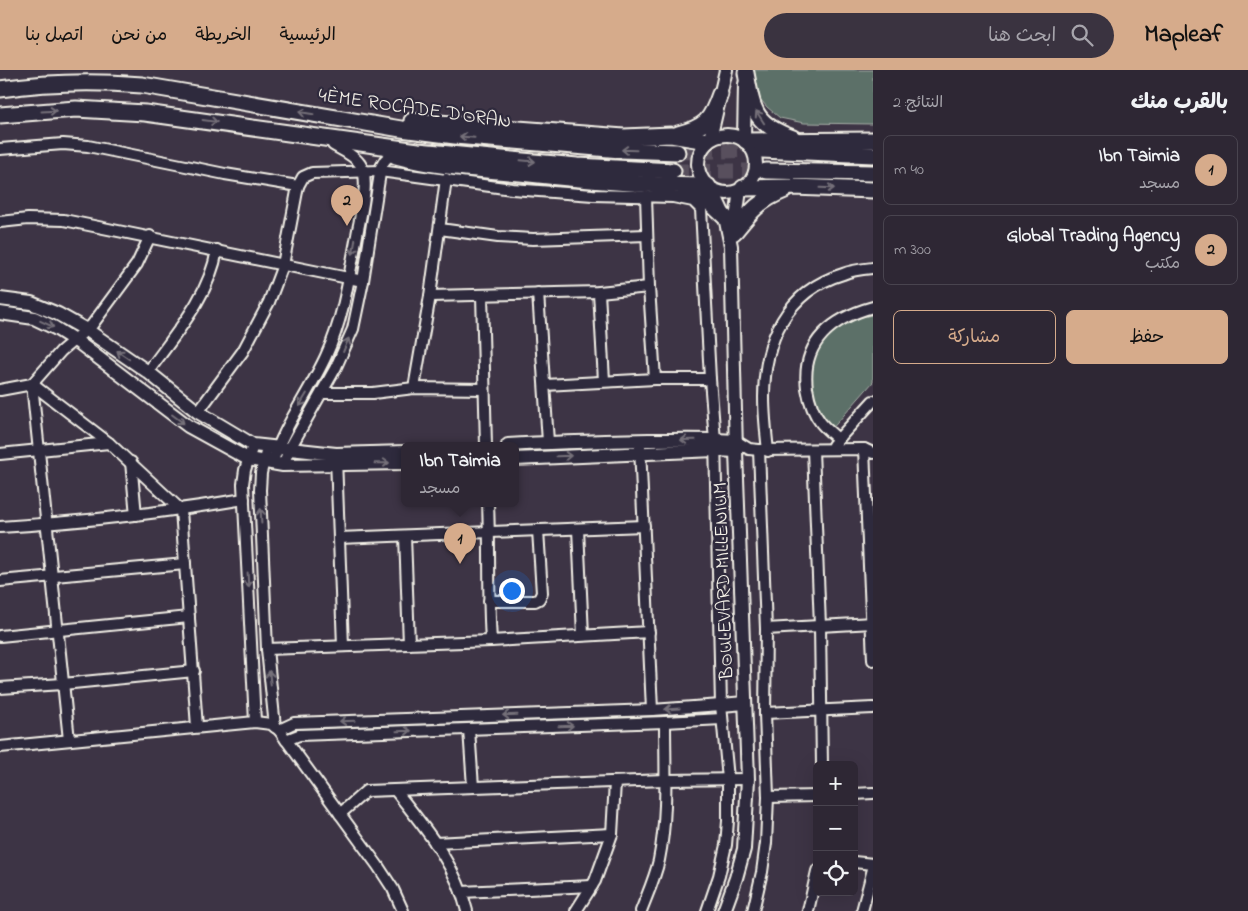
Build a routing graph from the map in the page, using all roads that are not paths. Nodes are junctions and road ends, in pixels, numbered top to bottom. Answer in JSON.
{"nodes":[{"id":1,"x":726,"y":70,"type":"edge"},
{"id":2,"x":746,"y":71,"type":"edge"},
{"id":3,"x":0,"y":89,"type":"edge"},
{"id":4,"x":720,"y":94,"type":"junction"},
{"id":5,"x":0,"y":115,"type":"edge"},
{"id":6,"x":343,"y":118,"type":"junction"},
{"id":7,"x":304,"y":135,"type":"junction"},
{"id":8,"x":671,"y":136,"type":"junction"},
{"id":9,"x":708,"y":140,"type":"junction"},
{"id":10,"x":745,"y":140,"type":"junction"},
{"id":11,"x":799,"y":140,"type":"junction"},
{"id":12,"x":873,"y":140,"type":"edge"},
{"id":13,"x":333,"y":145,"type":"junction"},
{"id":14,"x":0,"y":149,"type":"edge"},
{"id":15,"x":762,"y":150,"type":"tunnel mouth"},
{"id":16,"x":677,"y":152,"type":"tunnel mouth"},
{"id":17,"x":391,"y":155,"type":"junction"},
{"id":18,"x":873,"y":155,"type":"edge"},
{"id":19,"x":673,"y":171,"type":"tunnel mouth"},
{"id":20,"x":766,"y":171,"type":"tunnel mouth"},
{"id":21,"x":380,"y":172,"type":"junction"},
{"id":22,"x":364,"y":173,"type":"junction"},
{"id":23,"x":873,"y":173,"type":"edge"},
{"id":24,"x":446,"y":179,"type":"junction"},
{"id":25,"x":298,"y":186,"type":"junction"},
{"id":26,"x":665,"y":186,"type":"junction"},
{"id":27,"x":793,"y":187,"type":"junction"},
{"id":28,"x":710,"y":188,"type":"junction"},
{"id":29,"x":742,"y":189,"type":"junction"},
{"id":30,"x":873,"y":190,"type":"edge"},
{"id":31,"x":646,"y":196,"type":"junction"},
{"id":32,"x":725,"y":218,"type":"junction"},
{"id":33,"x":0,"y":222,"type":"edge"},
{"id":34,"x":440,"y":229,"type":"junction"},
{"id":35,"x":734,"y":231,"type":"junction"},
{"id":36,"x":647,"y":235,"type":"junction"},
{"id":37,"x":150,"y":236,"type":"junction"},
{"id":38,"x":731,"y":246,"type":"junction"},
{"id":39,"x":217,"y":250,"type":"junction"},
{"id":40,"x":283,"y":265,"type":"junction"},
{"id":41,"x":873,"y":268,"type":"edge"},
{"id":42,"x":349,"y":278,"type":"junction"},
{"id":43,"x":364,"y":281,"type":"junction"},
{"id":44,"x":649,"y":287,"type":"junction"},
{"id":45,"x":599,"y":292,"type":"junction"},
{"id":46,"x":538,"y":293,"type":"junction"},
{"id":47,"x":482,"y":295,"type":"junction"},
{"id":48,"x":430,"y":296,"type":"junction"},
{"id":49,"x":0,"y":298,"type":"edge"},
{"id":50,"x":873,"y":307,"type":"edge"},
{"id":51,"x":0,"y":313,"type":"edge"},
{"id":52,"x":86,"y":329,"type":"junction"},
{"id":53,"x":73,"y":340,"type":"junction"},
{"id":54,"x":148,"y":372,"type":"junction"},
{"id":55,"x":655,"y":379,"type":"junction"},
{"id":56,"x":710,"y":379,"type":"junction"},
{"id":57,"x":604,"y":381,"type":"junction"},
{"id":58,"x":32,"y":384,"type":"junction"},
{"id":59,"x":545,"y":385,"type":"junction"},
{"id":60,"x":414,"y":388,"type":"junction"},
{"id":61,"x":484,"y":388,"type":"junction"},
{"id":62,"x":0,"y":390,"type":"edge"},
{"id":63,"x":322,"y":393,"type":"junction"},
{"id":64,"x":873,"y":400,"type":"edge"},
{"id":65,"x":198,"y":412,"type":"junction"},
{"id":66,"x":838,"y":439,"type":"junction"},
{"id":67,"x":486,"y":442,"type":"edge"},
{"id":68,"x":548,"y":442,"type":"junction"},
{"id":69,"x":109,"y":443,"type":"junction"},
{"id":70,"x":519,"y":444,"type":"edge"},
{"id":71,"x":253,"y":445,"type":"junction"},
{"id":72,"x":715,"y":445,"type":"junction"},
{"id":73,"x":640,"y":447,"type":"junction"},
{"id":74,"x":750,"y":448,"type":"junction"},
{"id":75,"x":277,"y":449,"type":"junction"},
{"id":76,"x":829,"y":449,"type":"junction"},
{"id":77,"x":39,"y":450,"type":"junction"},
{"id":78,"x":813,"y":450,"type":"junction"},
{"id":79,"x":868,"y":451,"type":"edge"},
{"id":80,"x":401,"y":452,"type":"edge"},
{"id":81,"x":0,"y":454,"type":"edge"},
{"id":82,"x":248,"y":459,"type":"junction"},
{"id":83,"x":336,"y":459,"type":"junction"},
{"id":84,"x":519,"y":459,"type":"edge"},
{"id":85,"x":131,"y":462,"type":"junction"},
{"id":86,"x":401,"y":462,"type":"edge"},
{"id":87,"x":273,"y":464,"type":"junction"},
{"id":88,"x":244,"y":499,"type":"junction"},
{"id":89,"x":488,"y":507,"type":"edge"},
{"id":90,"x":181,"y":510,"type":"junction"},
{"id":91,"x":136,"y":514,"type":"junction"},
{"id":92,"x":46,"y":524,"type":"junction"},
{"id":93,"x":644,"y":526,"type":"junction"},
{"id":94,"x":0,"y":527,"type":"edge"},
{"id":95,"x":578,"y":529,"type":"junction"},
{"id":96,"x":538,"y":530,"type":"junction"},
{"id":97,"x":490,"y":532,"type":"junction"},
{"id":98,"x":404,"y":536,"type":"junction"},
{"id":99,"x":339,"y":538,"type":"junction"},
{"id":100,"x":185,"y":564,"type":"junction"},
{"id":101,"x":52,"y":576,"type":"junction"},
{"id":102,"x":0,"y":580,"type":"edge"},
{"id":103,"x":489,"y":601,"type":"junction"},
{"id":104,"x":189,"y":616,"type":"junction"},
{"id":105,"x":872,"y":623,"type":"edge"},
{"id":106,"x":820,"y":626,"type":"junction"},
{"id":107,"x":766,"y":629,"type":"junction"},
{"id":108,"x":57,"y":631,"type":"junction"},
{"id":109,"x":649,"y":632,"type":"junction"},
{"id":110,"x":583,"y":635,"type":"junction"},
{"id":111,"x":0,"y":636,"type":"edge"},
{"id":112,"x":491,"y":641,"type":"junction"},
{"id":113,"x":409,"y":644,"type":"junction"},
{"id":114,"x":343,"y":646,"type":"junction"},
{"id":115,"x":267,"y":648,"type":"junction"},
{"id":116,"x":873,"y":660,"type":"edge"},
{"id":117,"x":194,"y":671,"type":"junction"},
{"id":118,"x":63,"y":684,"type":"junction"},
{"id":119,"x":0,"y":688,"type":"edge"},
{"id":120,"x":745,"y":703,"type":"junction"},
{"id":121,"x":721,"y":705,"type":"junction"},
{"id":122,"x":873,"y":708,"type":"edge"},
{"id":123,"x":652,"y":710,"type":"junction"},
{"id":124,"x":822,"y":711,"type":"junction"},
{"id":125,"x":765,"y":713,"type":"junction"},
{"id":126,"x":488,"y":716,"type":"junction"},
{"id":127,"x":722,"y":719,"type":"junction"},
{"id":128,"x":256,"y":722,"type":"junction"},
{"id":129,"x":665,"y":722,"type":"junction"},
{"id":130,"x":198,"y":727,"type":"junction"},
{"id":131,"x":488,"y":728,"type":"junction"},
{"id":132,"x":277,"y":729,"type":"junction"},
{"id":133,"x":469,"y":729,"type":"junction"},
{"id":134,"x":68,"y":740,"type":"junction"},
{"id":135,"x":286,"y":740,"type":"junction"},
{"id":136,"x":0,"y":748,"type":"edge"},
{"id":137,"x":822,"y":761,"type":"edge"},
{"id":138,"x":728,"y":779,"type":"junction"},
{"id":139,"x":748,"y":779,"type":"junction"},
{"id":140,"x":666,"y":780,"type":"junction"},
{"id":141,"x":615,"y":782,"type":"junction"},
{"id":142,"x":473,"y":787,"type":"junction"},
{"id":143,"x":396,"y":790,"type":"junction"},
{"id":144,"x":873,"y":793,"type":"edge"},
{"id":145,"x":858,"y":794,"type":"edge"},
{"id":146,"x":813,"y":796,"type":"edge"},
{"id":147,"x":768,"y":797,"type":"junction"},
{"id":148,"x":340,"y":814,"type":"junction"},
{"id":149,"x":612,"y":834,"type":"junction"},
{"id":150,"x":435,"y":843,"type":"junction"},
{"id":151,"x":858,"y":862,"type":"edge"},
{"id":152,"x":873,"y":864,"type":"edge"},
{"id":153,"x":873,"y":871,"type":"edge"},
{"id":154,"x":592,"y":886,"type":"junction"},
{"id":155,"x":813,"y":889,"type":"edge"},
{"id":156,"x":461,"y":892,"type":"junction"},
{"id":157,"x":403,"y":911,"type":"edge"},
{"id":158,"x":467,"y":911,"type":"edge"},
{"id":159,"x":576,"y":911,"type":"edge"},
{"id":160,"x":640,"y":911,"type":"edge"},
{"id":161,"x":707,"y":911,"type":"edge"},
{"id":162,"x":724,"y":911,"type":"edge"},
{"id":163,"x":753,"y":911,"type":"edge"},
{"id":164,"x":808,"y":911,"type":"edge"},
{"id":165,"x":862,"y":911,"type":"edge"}],
"edges":[{"from":1,"to":4,"type":"main road"},
{"from":2,"to":10,"type":"main road"},
{"from":11,"to":2,"type":"highway","one_way":true},
{"from":6,"to":3,"type":"highway","name":"4ÈME ROCADE D'ORAN","one_way":true},
{"from":4,"to":8,"type":"highway"},
{"from":4,"to":9,"type":"main road"},
{"from":5,"to":7,"type":"highway","name":"4ÈME ROCADE D'ORAN","one_way":true},
{"from":6,"to":8,"type":"highway"},
{"from":16,"to":6,"type":"highway","name":"4ÈME ROCADE D'ORAN","one_way":true},
{"from":7,"to":13,"type":"highway"},
{"from":7,"to":19,"type":"highway","name":"4ÈME ROCADE D'ORAN","one_way":true},
{"from":8,"to":9,"type":"highway"},
{"from":9,"to":10,"type":"main road"},
{"from":9,"to":28,"type":"main road"},
{"from":10,"to":11,"type":"highway"},
{"from":10,"to":29,"type":"main road"},
{"from":11,"to":12,"type":"highway"},
{"from":13,"to":17,"type":"highway"},
{"from":13,"to":22,"type":"street"},
{"from":14,"to":25,"type":"street"},
{"from":15,"to":18,"type":"highway"},
{"from":17,"to":21,"type":"street"},
{"from":17,"to":26,"type":"highway"},
{"from":20,"to":23,"type":"highway"},
{"from":21,"to":22,"type":"street"},
{"from":21,"to":24,"type":"street"},
{"from":21,"to":43,"type":"street"},
{"from":22,"to":25,"type":"street"},
{"from":22,"to":42,"type":"street","one_way":true},
{"from":24,"to":31,"type":"street"},
{"from":24,"to":34,"type":"street"},
{"from":25,"to":40,"type":"street"},
{"from":26,"to":28,"type":"highway"},
{"from":26,"to":32,"type":"highway"},
{"from":27,"to":29,"type":"highway"},
{"from":27,"to":30,"type":"highway","one_way":true},
{"from":27,"to":35,"type":"highway"},
{"from":28,"to":29,"type":"main road"},
{"from":28,"to":32,"type":"main road"},
{"from":29,"to":35,"type":"main road"},
{"from":31,"to":36,"type":"street"},
{"from":31,"to":56,"type":"street"},
{"from":32,"to":38,"type":"main road"},
{"from":33,"to":37,"type":"street"},
{"from":34,"to":36,"type":"street"},
{"from":34,"to":48,"type":"street"},
{"from":35,"to":38,"type":"main road"},
{"from":36,"to":44,"type":"street"},
{"from":37,"to":39,"type":"street"},
{"from":37,"to":52,"type":"street"},
{"from":38,"to":74,"type":"main road","name":"BOULEVARD MILLENIUM"},
{"from":39,"to":40,"type":"street"},
{"from":39,"to":54,"type":"street"},
{"from":40,"to":42,"type":"street"},
{"from":40,"to":65,"type":"street"},
{"from":41,"to":74,"type":"street"},
{"from":42,"to":43,"type":"street"},
{"from":42,"to":75,"type":"street","one_way":true},
{"from":63,"to":43,"type":"street","one_way":true},
{"from":44,"to":45,"type":"street"},
{"from":44,"to":55,"type":"street"},
{"from":45,"to":46,"type":"street"},
{"from":45,"to":57,"type":"street"},
{"from":46,"to":47,"type":"street"},
{"from":46,"to":59,"type":"street"},
{"from":47,"to":48,"type":"street"},
{"from":47,"to":61,"type":"street"},
{"from":48,"to":60,"type":"street"},
{"from":49,"to":52,"type":"main road"},
{"from":50,"to":66,"type":"street"},
{"from":51,"to":53,"type":"main road","one_way":true},
{"from":52,"to":53,"type":"street"},
{"from":54,"to":52,"type":"main road","one_way":true},
{"from":53,"to":58,"type":"street"},
{"from":53,"to":82,"type":"main road","one_way":true},
{"from":54,"to":65,"type":"main road"},
{"from":55,"to":56,"type":"street"},
{"from":55,"to":57,"type":"street"},
{"from":56,"to":72,"type":"street"},
{"from":57,"to":59,"type":"street"},
{"from":58,"to":62,"type":"street"},
{"from":58,"to":69,"type":"street"},
{"from":58,"to":77,"type":"street"},
{"from":59,"to":68,"type":"street"},
{"from":60,"to":61,"type":"street"},
{"from":60,"to":63,"type":"street"},
{"from":61,"to":67,"type":"street"},
{"from":63,"to":75,"type":"street"},
{"from":64,"to":66,"type":"street"},
{"from":65,"to":71,"type":"main road"},
{"from":66,"to":76,"type":"street"},
{"from":68,"to":70,"type":"main road"},
{"from":68,"to":73,"type":"main road"},
{"from":69,"to":77,"type":"street"},
{"from":69,"to":85,"type":"street"},
{"from":71,"to":75,"type":"main road"},
{"from":71,"to":82,"type":"street"},
{"from":72,"to":73,"type":"main road"},
{"from":72,"to":74,"type":"main road"},
{"from":72,"to":121,"type":"street"},
{"from":84,"to":73,"type":"main road","one_way":true},
{"from":73,"to":93,"type":"street"},
{"from":74,"to":78,"type":"street"},
{"from":74,"to":107,"type":"street"},
{"from":74,"to":120,"type":"main road","name":"BOULEVARD MILLENIUM"},
{"from":75,"to":83,"type":"main road"},
{"from":75,"to":87,"type":"street"},
{"from":75,"to":87,"type":"street"},
{"from":76,"to":78,"type":"street"},
{"from":76,"to":79,"type":"street"},
{"from":77,"to":81,"type":"street"},
{"from":77,"to":92,"type":"street"},
{"from":78,"to":106,"type":"street"},
{"from":79,"to":105,"type":"street"},
{"from":80,"to":83,"type":"main road"},
{"from":82,"to":87,"type":"main road"},
{"from":82,"to":88,"type":"street"},
{"from":83,"to":86,"type":"main road","one_way":true},
{"from":83,"to":87,"type":"main road"},
{"from":83,"to":99,"type":"street"},
{"from":85,"to":90,"type":"street"},
{"from":85,"to":91,"type":"street"},
{"from":115,"to":87,"type":"street","one_way":true},
{"from":88,"to":90,"type":"street"},
{"from":88,"to":128,"type":"street","one_way":true},
{"from":89,"to":97,"type":"street"},
{"from":90,"to":91,"type":"street"},
{"from":90,"to":100,"type":"street"},
{"from":91,"to":92,"type":"street"},
{"from":92,"to":94,"type":"street"},
{"from":92,"to":101,"type":"street"},
{"from":93,"to":95,"type":"street"},
{"from":93,"to":109,"type":"street"},
{"from":95,"to":96,"type":"street"},
{"from":95,"to":110,"type":"street"},
{"from":96,"to":97,"type":"street"},
{"from":96,"to":103,"type":"street"},
{"from":97,"to":98,"type":"street"},
{"from":97,"to":103,"type":"street"},
{"from":98,"to":99,"type":"street"},
{"from":98,"to":113,"type":"street"},
{"from":99,"to":114,"type":"street"},
{"from":100,"to":101,"type":"street"},
{"from":100,"to":104,"type":"street"},
{"from":101,"to":102,"type":"street"},
{"from":101,"to":108,"type":"street"},
{"from":103,"to":112,"type":"street"},
{"from":104,"to":108,"type":"street"},
{"from":104,"to":117,"type":"street"},
{"from":105,"to":106,"type":"street"},
{"from":105,"to":116,"type":"street"},
{"from":106,"to":107,"type":"street"},
{"from":106,"to":124,"type":"street"},
{"from":107,"to":125,"type":"street"},
{"from":108,"to":111,"type":"street"},
{"from":108,"to":118,"type":"street"},
{"from":109,"to":110,"type":"street"},
{"from":109,"to":123,"type":"street"},
{"from":110,"to":112,"type":"street"},
{"from":112,"to":113,"type":"street"},
{"from":113,"to":114,"type":"street"},
{"from":114,"to":115,"type":"street"},
{"from":132,"to":115,"type":"street","one_way":true},
{"from":117,"to":118,"type":"street"},
{"from":117,"to":130,"type":"street"},
{"from":118,"to":119,"type":"street"},
{"from":118,"to":134,"type":"street"},
{"from":120,"to":121,"type":"main road"},
{"from":120,"to":139,"type":"main road","name":"BOULEVARD MILLENIUM"},
{"from":121,"to":123,"type":"street","one_way":true},
{"from":121,"to":127,"type":"street"},
{"from":122,"to":124,"type":"street"},
{"from":123,"to":126,"type":"street","one_way":true},
{"from":124,"to":125,"type":"street"},
{"from":124,"to":137,"type":"street"},
{"from":125,"to":147,"type":"street"},
{"from":126,"to":131,"type":"street"},
{"from":126,"to":132,"type":"street","one_way":true},
{"from":127,"to":129,"type":"street"},
{"from":127,"to":138,"type":"street"},
{"from":128,"to":130,"type":"street"},
{"from":128,"to":132,"type":"street"},
{"from":131,"to":129,"type":"street","one_way":true},
{"from":129,"to":140,"type":"street"},
{"from":130,"to":134,"type":"street"},
{"from":131,"to":133,"type":"street"},
{"from":132,"to":135,"type":"street"},
{"from":135,"to":133,"type":"street","one_way":true},
{"from":133,"to":142,"type":"street"},
{"from":134,"to":136,"type":"street"},
{"from":135,"to":148,"type":"street"},
{"from":138,"to":139,"type":"street"},
{"from":138,"to":140,"type":"street"},
{"from":138,"to":161,"type":"street"},
{"from":139,"to":162,"type":"main road","name":"BOULEVARD MILLENIUM"},
{"from":140,"to":141,"type":"street"},
{"from":140,"to":160,"type":"street"},
{"from":141,"to":142,"type":"street"},
{"from":141,"to":149,"type":"street"},
{"from":142,"to":143,"type":"street"},
{"from":143,"to":148,"type":"street"},
{"from":143,"to":150,"type":"street"},
{"from":144,"to":145,"type":"street"},
{"from":146,"to":147,"type":"street"},
{"from":147,"to":163,"type":"street"},
{"from":148,"to":157,"type":"street"},
{"from":149,"to":150,"type":"street"},
{"from":149,"to":154,"type":"street"},
{"from":150,"to":156,"type":"street"},
{"from":151,"to":152,"type":"street"},
{"from":153,"to":165,"type":"street"},
{"from":154,"to":156,"type":"street"},
{"from":154,"to":159,"type":"street"},
{"from":155,"to":164,"type":"street"},
{"from":156,"to":158,"type":"street"}]}
